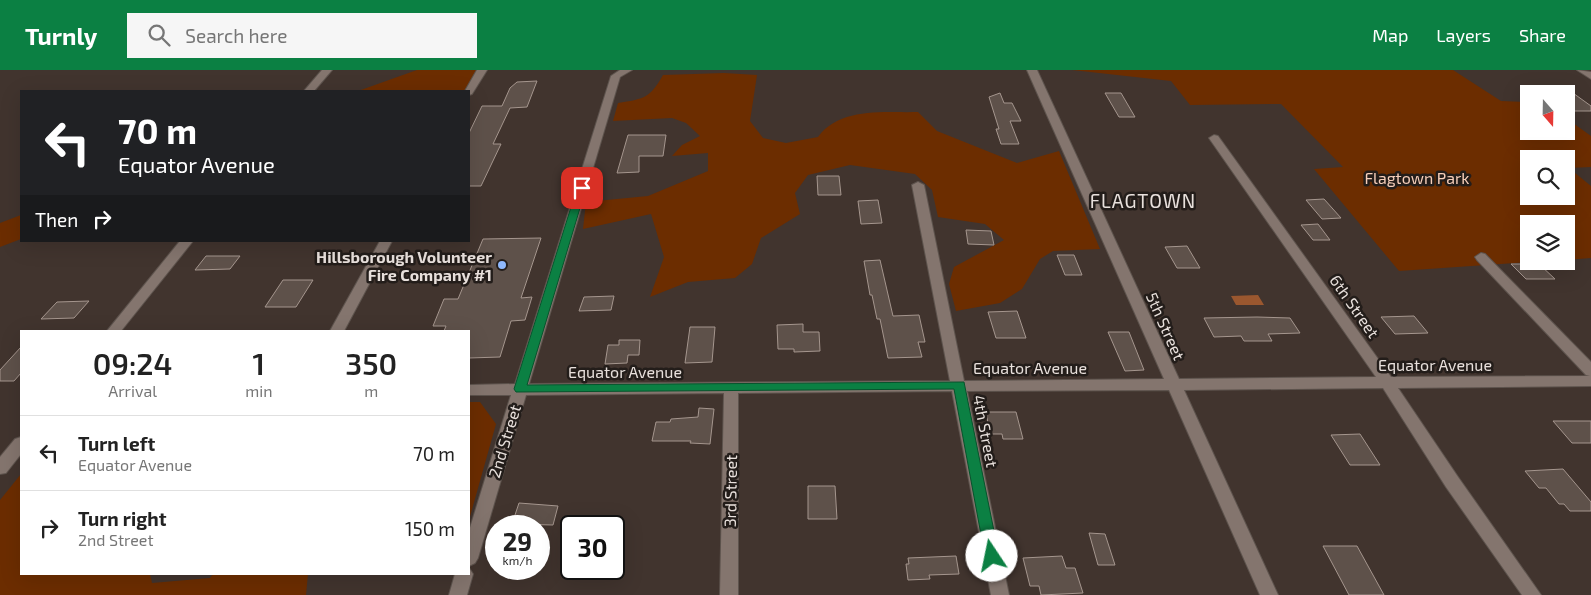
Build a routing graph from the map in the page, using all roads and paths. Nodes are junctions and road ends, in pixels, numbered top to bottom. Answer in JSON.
{"nodes":[{"id":1,"x":327,"y":70,"type":"edge"},
{"id":2,"x":482,"y":70,"type":"edge"},
{"id":3,"x":627,"y":70,"type":"edge"},
{"id":4,"x":1032,"y":70,"type":"edge"},
{"id":5,"x":1582,"y":70,"type":"edge"},
{"id":6,"x":624,"y":71,"type":"edge"},
{"id":7,"x":1591,"y":76,"type":"edge"},
{"id":8,"x":310,"y":90,"type":"edge"},
{"id":9,"x":470,"y":90,"type":"edge"},
{"id":10,"x":1214,"y":138,"type":"dead end"},
{"id":11,"x":918,"y":186,"type":"dead end"},
{"id":12,"x":186,"y":242,"type":"edge"},
{"id":13,"x":385,"y":242,"type":"edge"},
{"id":14,"x":1481,"y":257,"type":"dead end"},
{"id":15,"x":115,"y":330,"type":"edge"},
{"id":16,"x":338,"y":330,"type":"edge"},
{"id":17,"x":1591,"y":371,"type":"edge"},
{"id":18,"x":1386,"y":381,"type":"junction"},
{"id":19,"x":1591,"y":381,"type":"edge"},
{"id":20,"x":1172,"y":383,"type":"junction"},
{"id":21,"x":959,"y":385,"type":"junction"},
{"id":22,"x":731,"y":387,"type":"junction"},
{"id":23,"x":520,"y":389,"type":"junction"},
{"id":24,"x":470,"y":390,"type":"edge"},
{"id":25,"x":20,"y":444,"type":"edge"},
{"id":26,"x":0,"y":468,"type":"edge"},
{"id":27,"x":470,"y":555,"type":"edge"},
{"id":28,"x":464,"y":575,"type":"edge"},
{"id":29,"x":458,"y":595,"type":"edge"},
{"id":30,"x":729,"y":595,"type":"edge"},
{"id":31,"x":1000,"y":595,"type":"edge"},
{"id":32,"x":1269,"y":595,"type":"edge"},
{"id":33,"x":1532,"y":595,"type":"edge"}],
"edges":[{"from":1,"to":8,"type":"street"},
{"from":2,"to":9,"type":"street"},
{"from":3,"to":6,"type":"street"},
{"from":4,"to":20,"type":"street","name":"5th Street"},
{"from":5,"to":7,"type":"street"},
{"from":6,"to":23,"type":"street","name":"2nd Street"},
{"from":10,"to":18,"type":"street","name":"6th Street"},
{"from":11,"to":21,"type":"street","name":"4th Street"},
{"from":12,"to":15,"type":"street"},
{"from":13,"to":16,"type":"street"},
{"from":14,"to":17,"type":"street"},
{"from":18,"to":19,"type":"street","name":"Equator Avenue"},
{"from":18,"to":20,"type":"street","name":"Equator Avenue"},
{"from":18,"to":33,"type":"street","name":"6th Street"},
{"from":20,"to":21,"type":"street","name":"Equator Avenue"},
{"from":20,"to":32,"type":"street","name":"5th Street"},
{"from":21,"to":22,"type":"street","name":"Equator Avenue"},
{"from":21,"to":31,"type":"street","name":"4th Street"},
{"from":22,"to":23,"type":"street","name":"Equator Avenue"},
{"from":22,"to":30,"type":"street","name":"3rd Street"},
{"from":23,"to":24,"type":"street","name":"Equator Avenue"},
{"from":23,"to":27,"type":"street","name":"2nd Street"},
{"from":25,"to":26,"type":"street"},
{"from":28,"to":29,"type":"street"}]}
